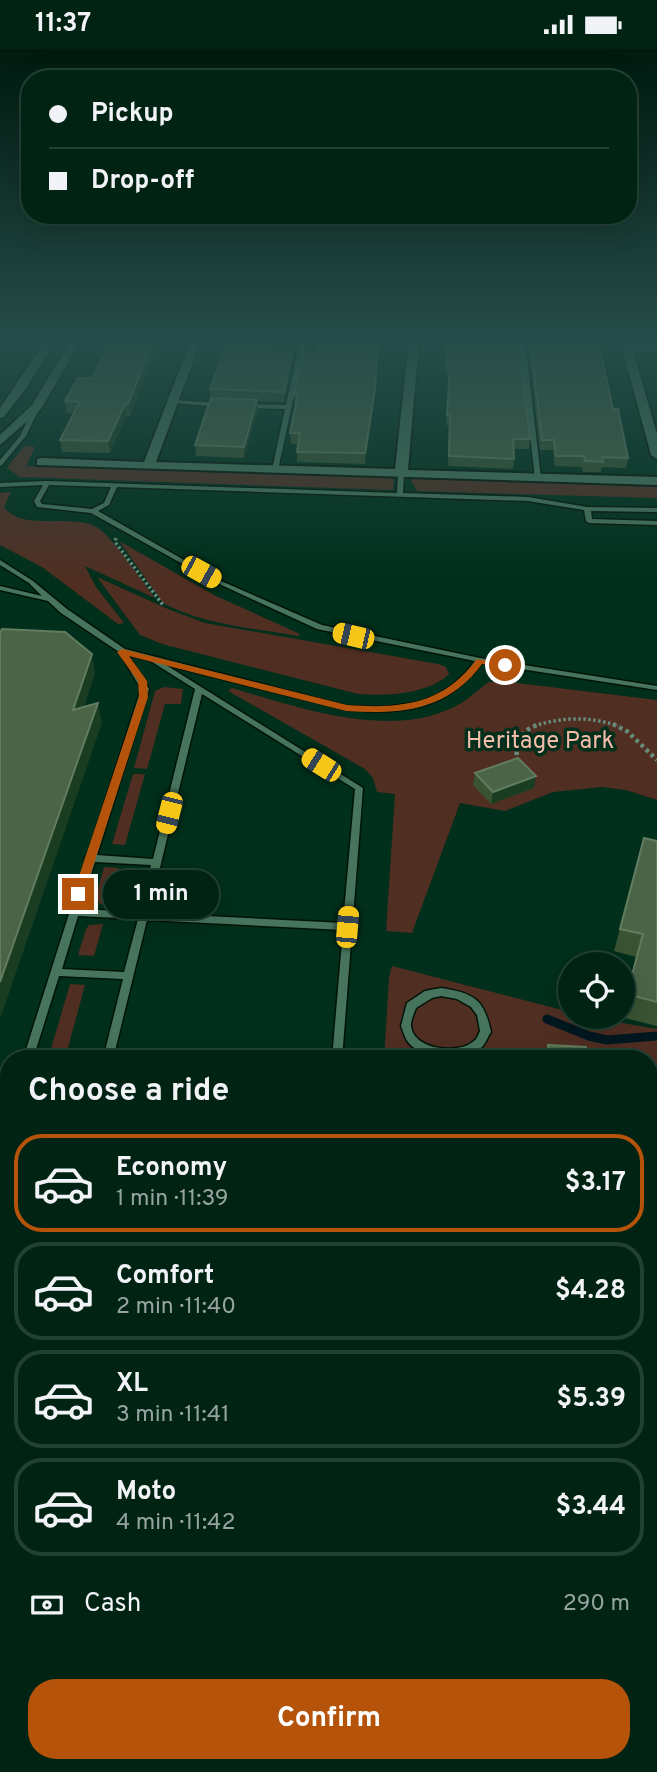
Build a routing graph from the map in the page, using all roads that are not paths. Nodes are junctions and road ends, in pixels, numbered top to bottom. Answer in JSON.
{"nodes":[{"id":1,"x":23,"y":420,"type":"edge"},
{"id":2,"x":31,"y":420,"type":"edge"},
{"id":3,"x":165,"y":420,"type":"edge"},
{"id":4,"x":286,"y":420,"type":"edge"},
{"id":5,"x":406,"y":420,"type":"edge"},
{"id":6,"x":531,"y":420,"type":"edge"},
{"id":7,"x":647,"y":420,"type":"edge"},
{"id":8,"x":0,"y":442,"type":"edge"},
{"id":9,"x":657,"y":455,"type":"edge"},
{"id":10,"x":41,"y":462,"type":"dead end"},
{"id":11,"x":0,"y":464,"type":"edge"},
{"id":12,"x":148,"y":466,"type":"junction"},
{"id":13,"x":275,"y":470,"type":"junction"},
{"id":14,"x":401,"y":474,"type":"junction"},
{"id":15,"x":0,"y":475,"type":"edge"},
{"id":16,"x":538,"y":478,"type":"junction"},
{"id":17,"x":657,"y":481,"type":"edge"},
{"id":18,"x":47,"y":482,"type":"junction"},
{"id":19,"x":4,"y":485,"type":"edge"},
{"id":20,"x":115,"y":485,"type":"junction"},
{"id":21,"x":400,"y":495,"type":"junction"},
{"id":22,"x":587,"y":509,"type":"junction"},
{"id":23,"x":93,"y":510,"type":"junction"},
{"id":24,"x":657,"y":510,"type":"edge"},
{"id":25,"x":657,"y":523,"type":"edge"},
{"id":26,"x":0,"y":562,"type":"edge"},
{"id":27,"x":0,"y":588,"type":"edge"},
{"id":28,"x":52,"y":600,"type":"junction"},
{"id":29,"x":122,"y":652,"type":"junction"},
{"id":30,"x":152,"y":659,"type":"junction"},
{"id":31,"x":480,"y":660,"type":"junction"},
{"id":32,"x":657,"y":688,"type":"edge"},
{"id":33,"x":199,"y":690,"type":"junction"},
{"id":34,"x":89,"y":858,"type":"junction"},
{"id":35,"x":157,"y":862,"type":"junction"},
{"id":36,"x":73,"y":912,"type":"junction"},
{"id":37,"x":144,"y":914,"type":"junction"},
{"id":38,"x":347,"y":927,"type":"junction"},
{"id":39,"x":55,"y":972,"type":"junction"},
{"id":40,"x":128,"y":976,"type":"junction"},
{"id":41,"x":31,"y":1050,"type":"edge"},
{"id":42,"x":110,"y":1050,"type":"edge"},
{"id":43,"x":338,"y":1050,"type":"edge"},
{"id":44,"x":427,"y":1050,"type":"edge"},
{"id":45,"x":466,"y":1050,"type":"edge"}],
"edges":[{"from":1,"to":8,"type":"street"},
{"from":2,"to":11,"type":"lane"},
{"from":3,"to":12,"type":"street"},
{"from":4,"to":13,"type":"lane"},
{"from":5,"to":14,"type":"street"},
{"from":6,"to":16,"type":"lane"},
{"from":7,"to":9,"type":"street"},
{"from":10,"to":12,"type":"street"},
{"from":12,"to":13,"type":"street"},
{"from":13,"to":14,"type":"street"},
{"from":14,"to":16,"type":"street"},
{"from":14,"to":21,"type":"lane"},
{"from":15,"to":19,"type":"lane"},
{"from":16,"to":17,"type":"street"},
{"from":18,"to":19,"type":"lane"},
{"from":18,"to":20,"type":"lane"},
{"from":18,"to":23,"type":"lane"},
{"from":20,"to":21,"type":"lane"},
{"from":20,"to":23,"type":"lane"},
{"from":21,"to":22,"type":"lane"},
{"from":22,"to":24,"type":"lane"},
{"from":22,"to":25,"type":"lane"},
{"from":23,"to":31,"type":"lane"},
{"from":26,"to":28,"type":"lane"},
{"from":27,"to":28,"type":"lane"},
{"from":28,"to":29,"type":"lane"},
{"from":29,"to":30,"type":"lane"},
{"from":29,"to":34,"type":"lane"},
{"from":30,"to":31,"type":"lane"},
{"from":30,"to":33,"type":"lane"},
{"from":31,"to":32,"type":"lane"},
{"from":33,"to":35,"type":"lane"},
{"from":33,"to":38,"type":"lane"},
{"from":34,"to":35,"type":"lane"},
{"from":34,"to":36,"type":"lane"},
{"from":35,"to":37,"type":"lane"},
{"from":36,"to":37,"type":"lane"},
{"from":36,"to":39,"type":"lane"},
{"from":37,"to":38,"type":"lane"},
{"from":37,"to":40,"type":"lane"},
{"from":38,"to":43,"type":"lane"},
{"from":39,"to":40,"type":"lane"},
{"from":39,"to":41,"type":"lane"},
{"from":40,"to":42,"type":"lane"},
{"from":44,"to":45,"type":"lane"}]}
